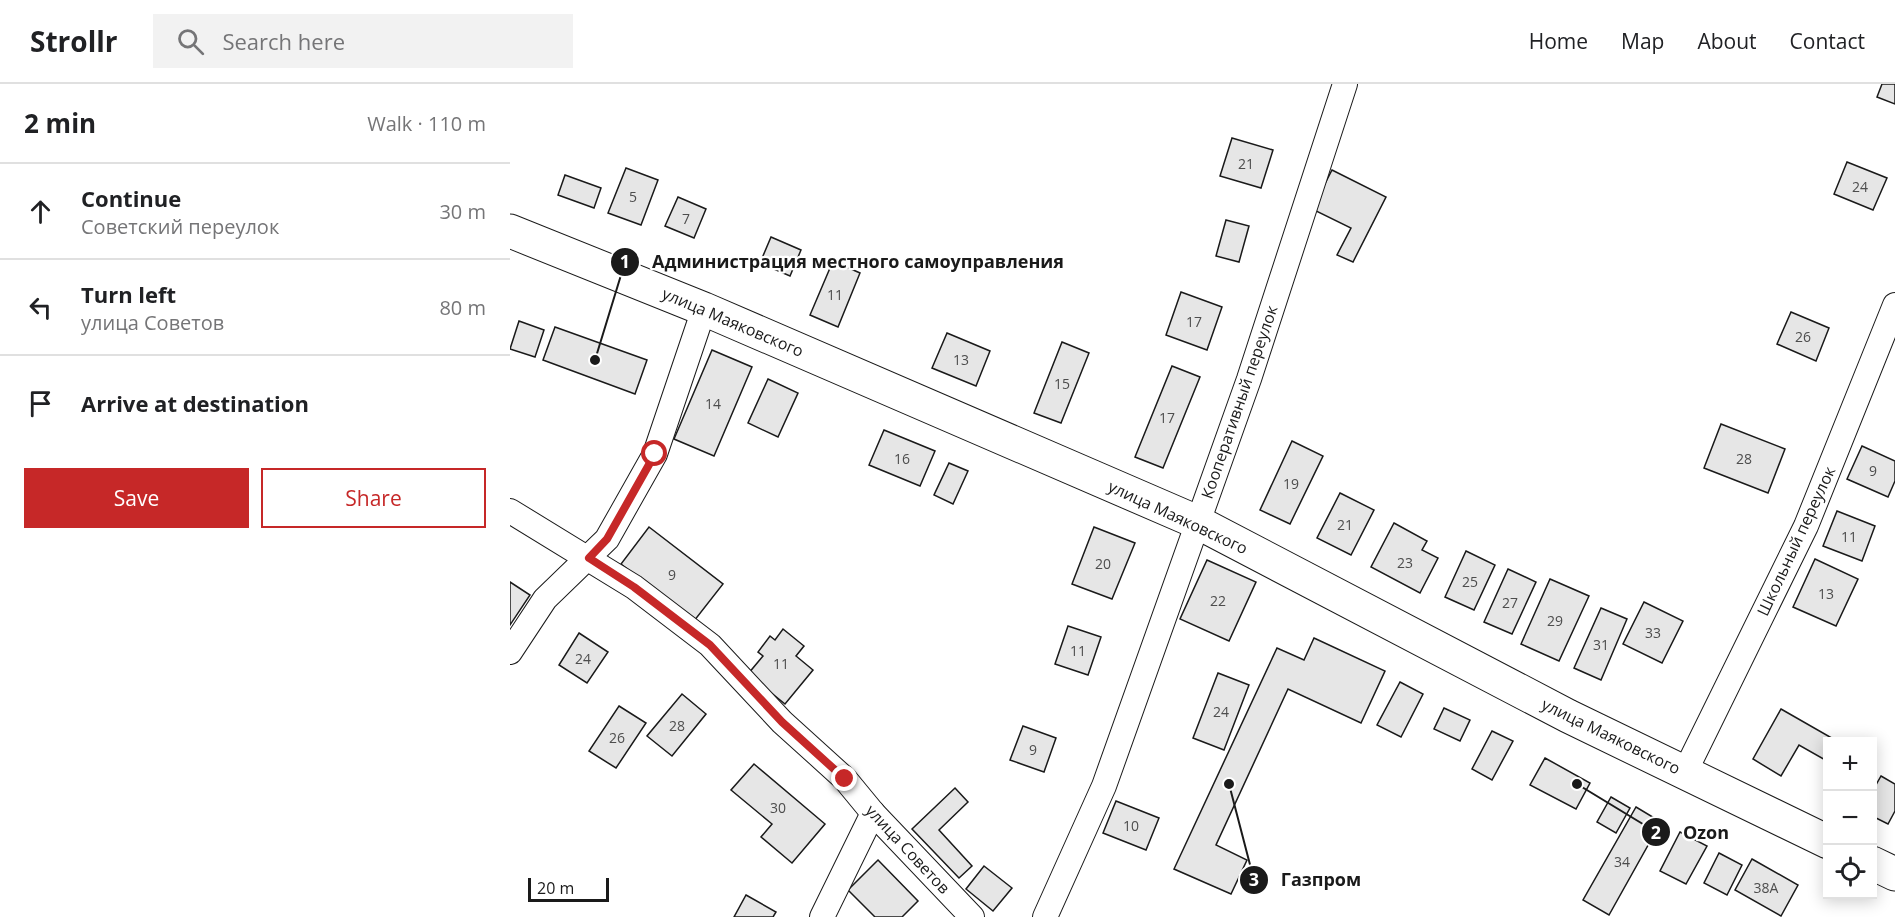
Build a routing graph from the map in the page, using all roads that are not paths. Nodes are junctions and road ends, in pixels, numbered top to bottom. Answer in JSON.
{"nodes":[{"id":1,"x":1345,"y":84,"type":"edge"},
{"id":2,"x":510,"y":231,"type":"edge"},
{"id":3,"x":1895,"y":305,"type":"edge"},
{"id":4,"x":704,"y":309,"type":"junction"},
{"id":5,"x":510,"y":511,"type":"edge"},
{"id":6,"x":1197,"y":522,"type":"junction"},
{"id":7,"x":589,"y":558,"type":"junction"},
{"id":8,"x":510,"y":652,"type":"edge"},
{"id":9,"x":1685,"y":772,"type":"junction"},
{"id":10,"x":873,"y":813,"type":"junction"},
{"id":11,"x":1823,"y":840,"type":"edge"},
{"id":12,"x":1877,"y":865,"type":"edge"},
{"id":13,"x":1895,"y":874,"type":"edge"},
{"id":14,"x":822,"y":917,"type":"edge"},
{"id":15,"x":972,"y":917,"type":"edge"},
{"id":16,"x":1045,"y":917,"type":"edge"}],
"edges":[{"from":1,"to":6,"type":"street","name":"Кооперативный переулок"},
{"from":2,"to":4,"type":"street","name":"улица Маяковского"},
{"from":3,"to":9,"type":"street","name":"Школьный переулок"},
{"from":4,"to":6,"type":"street","name":"улица Маяковского"},
{"from":4,"to":7,"type":"street"},
{"from":5,"to":7,"type":"street","name":"улица Советов"},
{"from":6,"to":9,"type":"street","name":"улица Маяковского"},
{"from":6,"to":16,"type":"street","name":"Кооперативный переулок"},
{"from":7,"to":8,"type":"street"},
{"from":7,"to":10,"type":"street","name":"улица Советов"},
{"from":9,"to":11,"type":"street","name":"улица Маяковского"},
{"from":10,"to":14,"type":"street"},
{"from":10,"to":15,"type":"street","name":"улица Советов"},
{"from":12,"to":13,"type":"street"}]}
